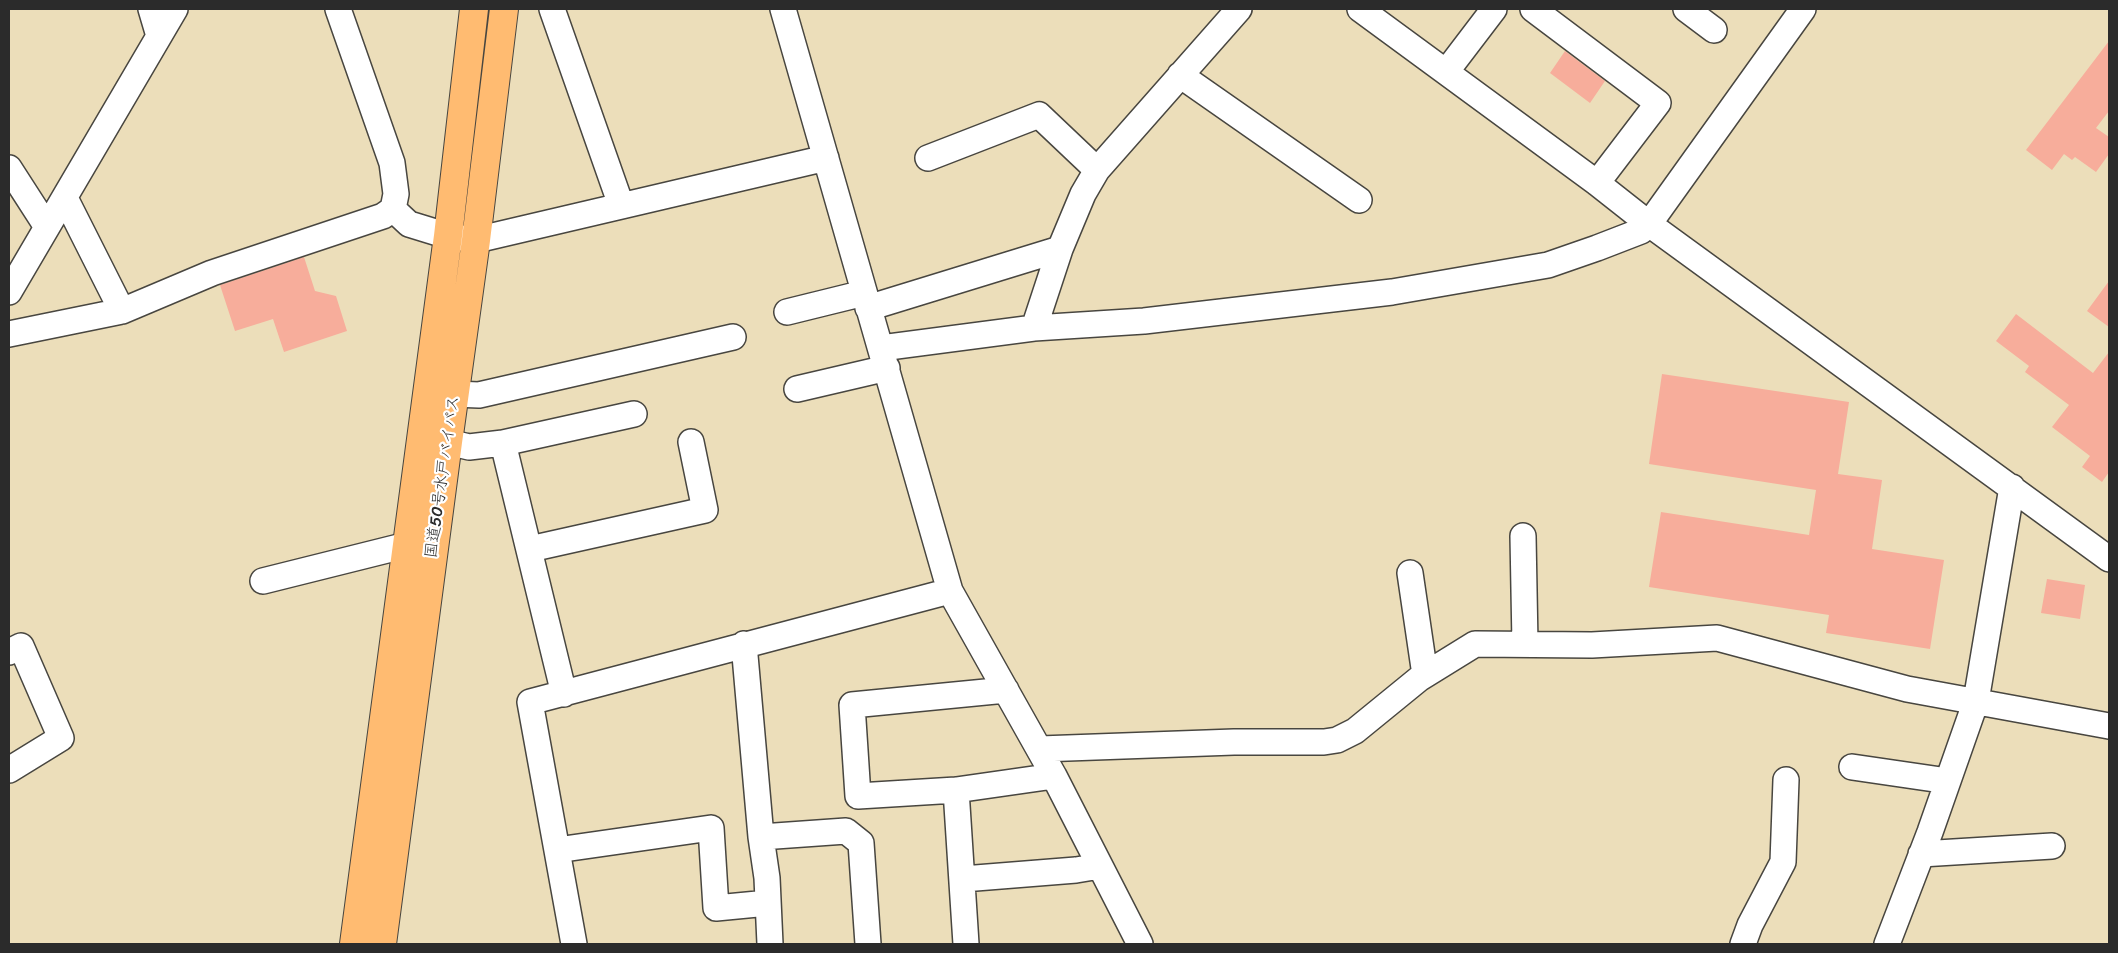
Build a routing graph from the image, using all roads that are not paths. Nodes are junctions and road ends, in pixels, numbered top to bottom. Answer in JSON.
{"nodes":[{"id":1,"x":151,"y":9,"type":"edge"},
{"id":2,"x":175,"y":9,"type":"edge"},
{"id":3,"x":338,"y":9,"type":"edge"},
{"id":4,"x":474,"y":9,"type":"edge"},
{"id":5,"x":504,"y":9,"type":"edge"},
{"id":6,"x":552,"y":9,"type":"edge"},
{"id":7,"x":783,"y":9,"type":"edge"},
{"id":8,"x":1239,"y":9,"type":"edge"},
{"id":9,"x":1360,"y":9,"type":"edge"},
{"id":10,"x":1494,"y":9,"type":"edge"},
{"id":11,"x":1533,"y":9,"type":"edge"},
{"id":12,"x":1686,"y":9,"type":"edge"},
{"id":13,"x":1802,"y":9,"type":"edge"},
{"id":14,"x":1714,"y":30,"type":"dead end"},
{"id":15,"x":159,"y":36,"type":"junction"},
{"id":16,"x":1446,"y":72,"type":"junction"},
{"id":17,"x":1180,"y":75,"type":"junction"},
{"id":18,"x":826,"y":158,"type":"junction"},
{"id":19,"x":928,"y":158,"type":"dead end"},
{"id":20,"x":9,"y":168,"type":"edge"},
{"id":21,"x":1097,"y":170,"type":"junction"},
{"id":22,"x":1597,"y":183,"type":"junction"},
{"id":23,"x":65,"y":198,"type":"junction"},
{"id":24,"x":1359,"y":200,"type":"dead end"},
{"id":25,"x":621,"y":206,"type":"junction"},
{"id":26,"x":393,"y":209,"type":"junction"},
{"id":27,"x":1649,"y":224,"type":"junction"},
{"id":28,"x":47,"y":227,"type":"junction"},
{"id":29,"x":448,"y":236,"type":"junction"},
{"id":30,"x":476,"y":240,"type":"junction"},
{"id":31,"x":1060,"y":249,"type":"junction"},
{"id":32,"x":9,"y":292,"type":"edge"},
{"id":33,"x":866,"y":301,"type":"junction"},
{"id":34,"x":122,"y":311,"type":"junction"},
{"id":35,"x":787,"y":312,"type":"dead end"},
{"id":36,"x":1034,"y":328,"type":"junction"},
{"id":37,"x":9,"y":334,"type":"edge"},
{"id":38,"x":733,"y":337,"type":"dead end"},
{"id":39,"x":884,"y":358,"type":"junction"},
{"id":40,"x":797,"y":389,"type":"dead end"},
{"id":41,"x":454,"y":394,"type":"junction"},
{"id":42,"x":634,"y":414,"type":"dead end"},
{"id":43,"x":448,"y":442,"type":"junction"},
{"id":44,"x":691,"y":442,"type":"dead end"},
{"id":45,"x":503,"y":443,"type":"junction"},
{"id":46,"x":2012,"y":487,"type":"junction"},
{"id":47,"x":1523,"y":536,"type":"dead end"},
{"id":48,"x":407,"y":545,"type":"junction"},
{"id":49,"x":530,"y":549,"type":"junction"},
{"id":50,"x":2100,"y":552,"type":"edge"},
{"id":51,"x":1410,"y":573,"type":"dead end"},
{"id":52,"x":264,"y":581,"type":"dead end"},
{"id":53,"x":950,"y":591,"type":"junction"},
{"id":54,"x":744,"y":644,"type":"junction"},
{"id":55,"x":1525,"y":644,"type":"junction"},
{"id":56,"x":9,"y":652,"type":"edge"},
{"id":57,"x":1425,"y":675,"type":"junction"},
{"id":58,"x":1006,"y":690,"type":"junction"},
{"id":59,"x":564,"y":694,"type":"junction"},
{"id":60,"x":1976,"y":701,"type":"junction"},
{"id":61,"x":2109,"y":726,"type":"edge"},
{"id":62,"x":1040,"y":750,"type":"junction"},
{"id":63,"x":1852,"y":767,"type":"dead end"},
{"id":64,"x":9,"y":770,"type":"edge"},
{"id":65,"x":1054,"y":776,"type":"junction"},
{"id":66,"x":1786,"y":780,"type":"dead end"},
{"id":67,"x":1948,"y":781,"type":"junction"},
{"id":68,"x":956,"y":790,"type":"junction"},
{"id":69,"x":761,"y":837,"type":"junction"},
{"id":70,"x":2052,"y":846,"type":"dead end"},
{"id":71,"x":557,"y":850,"type":"junction"},
{"id":72,"x":1922,"y":854,"type":"junction"},
{"id":73,"x":1100,"y":866,"type":"junction"},
{"id":74,"x":963,"y":879,"type":"junction"},
{"id":75,"x":768,"y":903,"type":"junction"},
{"id":76,"x":354,"y":944,"type":"edge"},
{"id":77,"x":382,"y":944,"type":"edge"},
{"id":78,"x":574,"y":944,"type":"edge"},
{"id":79,"x":770,"y":944,"type":"edge"},
{"id":80,"x":868,"y":944,"type":"edge"},
{"id":81,"x":966,"y":944,"type":"edge"},
{"id":82,"x":1140,"y":944,"type":"edge"},
{"id":83,"x":1743,"y":944,"type":"edge"},
{"id":84,"x":1887,"y":944,"type":"edge"}],
"edges":[{"from":1,"to":15,"type":"street"},
{"from":2,"to":15,"type":"street"},
{"from":3,"to":26,"type":"street"},
{"from":4,"to":29,"type":"highway","name":"国道50号水戸バイパス"},
{"from":5,"to":30,"type":"highway","name":"国道50号水戸バイパス"},
{"from":6,"to":25,"type":"street"},
{"from":7,"to":18,"type":"street"},
{"from":8,"to":17,"type":"street"},
{"from":9,"to":16,"type":"street"},
{"from":10,"to":16,"type":"street"},
{"from":11,"to":22,"type":"street"},
{"from":12,"to":14,"type":"street"},
{"from":13,"to":27,"type":"street"},
{"from":15,"to":23,"type":"street"},
{"from":16,"to":22,"type":"street"},
{"from":17,"to":21,"type":"street"},
{"from":17,"to":24,"type":"street"},
{"from":18,"to":25,"type":"street"},
{"from":18,"to":33,"type":"street"},
{"from":19,"to":21,"type":"street"},
{"from":20,"to":28,"type":"street"},
{"from":21,"to":31,"type":"street"},
{"from":22,"to":27,"type":"street"},
{"from":23,"to":28,"type":"street"},
{"from":23,"to":34,"type":"street"},
{"from":25,"to":30,"type":"street"},
{"from":26,"to":29,"type":"street"},
{"from":26,"to":34,"type":"street"},
{"from":27,"to":36,"type":"street"},
{"from":27,"to":46,"type":"street"},
{"from":28,"to":32,"type":"street"},
{"from":29,"to":30,"type":"street"},
{"from":29,"to":48,"type":"highway","name":"国道50号水戸バイパス"},
{"from":30,"to":41,"type":"highway","name":"国道50号水戸バイパス"},
{"from":31,"to":33,"type":"street"},
{"from":31,"to":36,"type":"street"},
{"from":33,"to":35,"type":"street"},
{"from":33,"to":39,"type":"street"},
{"from":34,"to":37,"type":"street"},
{"from":36,"to":39,"type":"street"},
{"from":38,"to":41,"type":"street"},
{"from":39,"to":40,"type":"street"},
{"from":39,"to":53,"type":"street"},
{"from":41,"to":43,"type":"highway","name":"国道50号水戸バイパス"},
{"from":42,"to":45,"type":"street"},
{"from":43,"to":45,"type":"street"},
{"from":43,"to":77,"type":"highway","name":"国道50号水戸バイパス"},
{"from":44,"to":49,"type":"street"},
{"from":45,"to":49,"type":"street"},
{"from":46,"to":50,"type":"street"},
{"from":46,"to":60,"type":"street"},
{"from":47,"to":55,"type":"street"},
{"from":48,"to":52,"type":"street"},
{"from":48,"to":76,"type":"highway","name":"国道50号水戸バイパス"},
{"from":49,"to":59,"type":"street"},
{"from":51,"to":57,"type":"street"},
{"from":53,"to":54,"type":"street"},
{"from":53,"to":58,"type":"street"},
{"from":54,"to":59,"type":"street"},
{"from":54,"to":69,"type":"street"},
{"from":55,"to":57,"type":"street"},
{"from":55,"to":60,"type":"street"},
{"from":56,"to":64,"type":"street"},
{"from":57,"to":62,"type":"street"},
{"from":58,"to":62,"type":"street"},
{"from":58,"to":68,"type":"street"},
{"from":59,"to":71,"type":"street"},
{"from":60,"to":61,"type":"street"},
{"from":60,"to":67,"type":"street"},
{"from":62,"to":65,"type":"street"},
{"from":63,"to":67,"type":"street"},
{"from":65,"to":68,"type":"street"},
{"from":65,"to":73,"type":"street"},
{"from":66,"to":83,"type":"street"},
{"from":67,"to":72,"type":"street"},
{"from":68,"to":74,"type":"street"},
{"from":69,"to":75,"type":"street"},
{"from":69,"to":80,"type":"street"},
{"from":70,"to":72,"type":"street"},
{"from":71,"to":75,"type":"street"},
{"from":71,"to":78,"type":"street"},
{"from":72,"to":84,"type":"street"},
{"from":73,"to":74,"type":"street"},
{"from":73,"to":82,"type":"street"},
{"from":74,"to":81,"type":"street"},
{"from":75,"to":79,"type":"street"}]}
